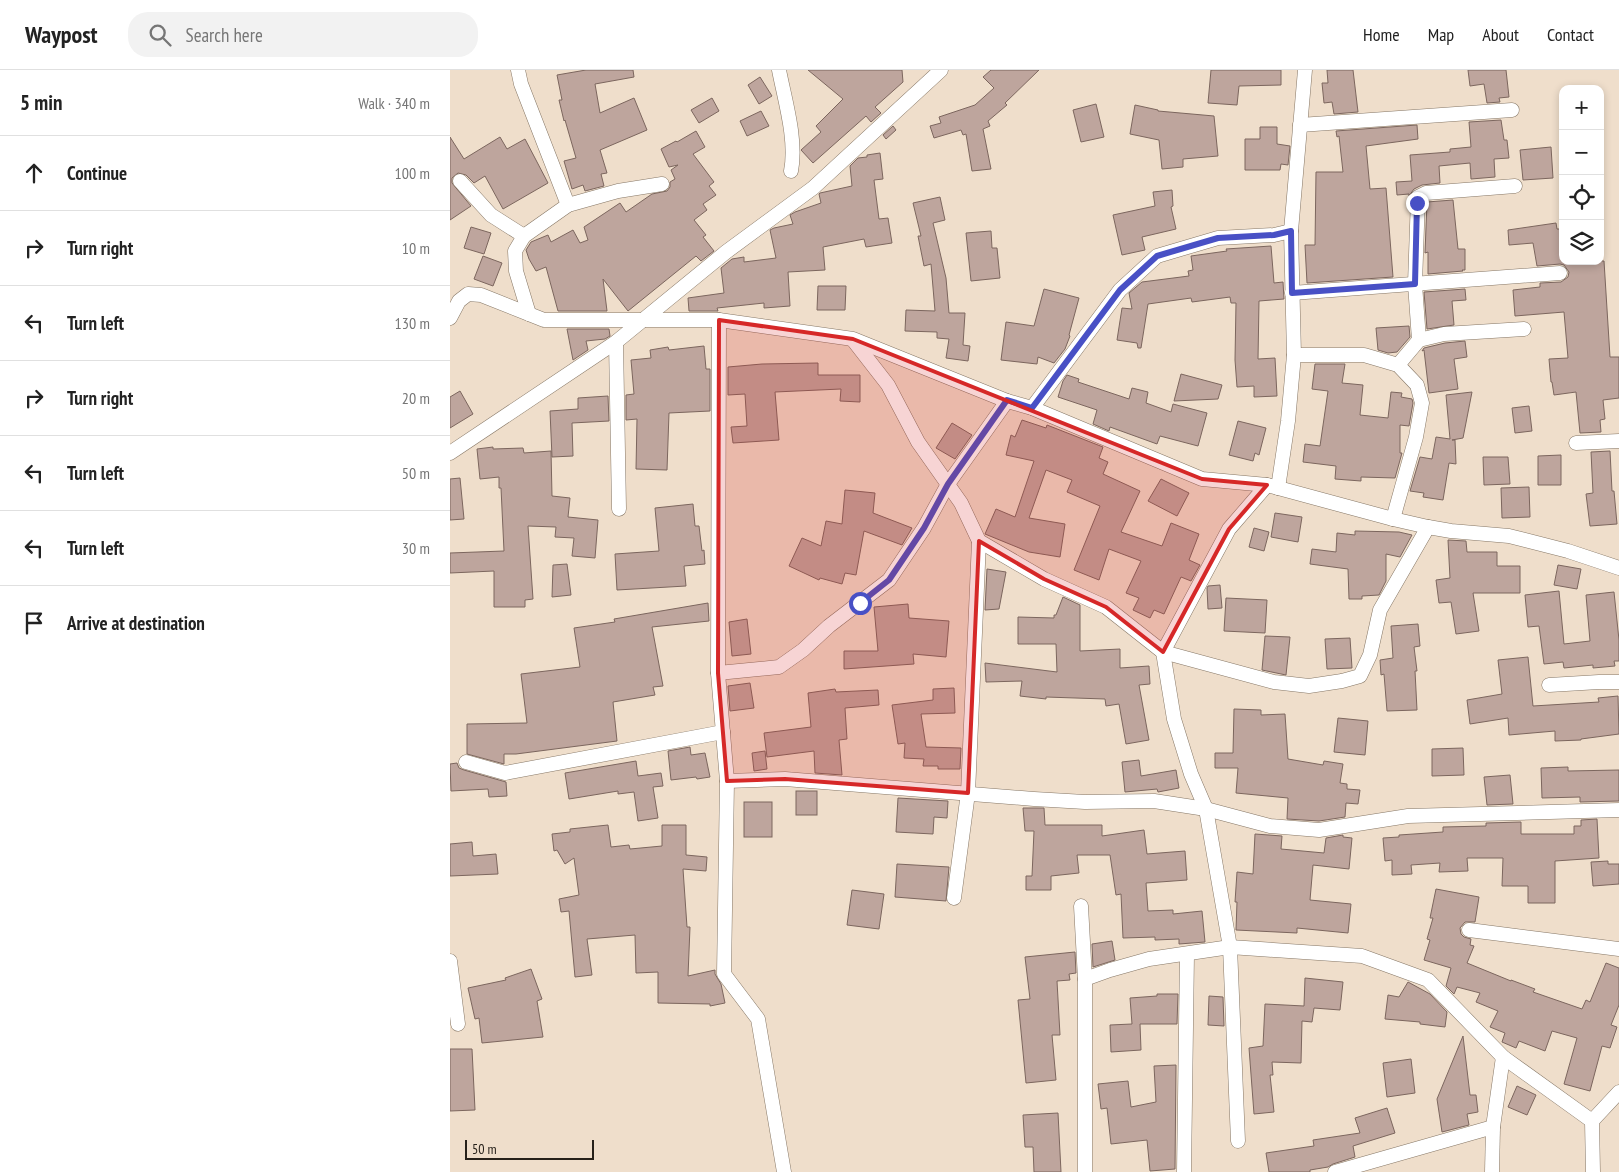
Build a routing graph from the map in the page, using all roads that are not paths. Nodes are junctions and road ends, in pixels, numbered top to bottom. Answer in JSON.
{"nodes":[{"id":1,"x":518,"y":70,"type":"edge"},
{"id":2,"x":779,"y":70,"type":"edge"},
{"id":3,"x":1305,"y":70,"type":"edge"},
{"id":4,"x":940,"y":71,"type":"edge"},
{"id":5,"x":1512,"y":110,"type":"dead end"},
{"id":6,"x":1300,"y":125,"type":"junction"},
{"id":7,"x":791,"y":171,"type":"dead end"},
{"id":8,"x":460,"y":181,"type":"dead end"},
{"id":9,"x":662,"y":184,"type":"dead end"},
{"id":10,"x":1515,"y":186,"type":"dead end"},
{"id":11,"x":568,"y":206,"type":"junction"},
{"id":12,"x":1291,"y":231,"type":"junction"},
{"id":13,"x":524,"y":236,"type":"junction"},
{"id":14,"x":1560,"y":273,"type":"dead end"},
{"id":15,"x":1415,"y":284,"type":"junction"},
{"id":16,"x":1292,"y":293,"type":"junction"},
{"id":17,"x":529,"y":314,"type":"junction"},
{"id":18,"x":450,"y":318,"type":"edge"},
{"id":19,"x":642,"y":320,"type":"junction"},
{"id":20,"x":719,"y":320,"type":"junction"},
{"id":21,"x":1524,"y":329,"type":"dead end"},
{"id":22,"x":852,"y":339,"type":"junction"},
{"id":23,"x":1419,"y":340,"type":"junction"},
{"id":24,"x":616,"y":342,"type":"junction"},
{"id":25,"x":1294,"y":355,"type":"junction"},
{"id":26,"x":1398,"y":366,"type":"junction"},
{"id":27,"x":1007,"y":400,"type":"junction"},
{"id":28,"x":1032,"y":408,"type":"junction"},
{"id":29,"x":1619,"y":441,"type":"edge"},
{"id":30,"x":1576,"y":443,"type":"dead end"},
{"id":31,"x":450,"y":453,"type":"edge"},
{"id":32,"x":948,"y":484,"type":"junction"},
{"id":33,"x":1272,"y":486,"type":"junction"},
{"id":34,"x":619,"y":509,"type":"dead end"},
{"id":35,"x":1393,"y":519,"type":"junction"},
{"id":36,"x":1428,"y":527,"type":"junction"},
{"id":37,"x":980,"y":541,"type":"junction"},
{"id":38,"x":1619,"y":568,"type":"edge"},
{"id":39,"x":1163,"y":652,"type":"junction"},
{"id":40,"x":718,"y":673,"type":"junction"},
{"id":41,"x":1619,"y":682,"type":"edge"},
{"id":42,"x":1550,"y":686,"type":"dead end"},
{"id":43,"x":723,"y":732,"type":"junction"},
{"id":44,"x":466,"y":762,"type":"dead end"},
{"id":45,"x":727,"y":781,"type":"junction"},
{"id":46,"x":968,"y":793,"type":"junction"},
{"id":47,"x":1206,"y":809,"type":"junction"},
{"id":48,"x":1619,"y":810,"type":"edge"},
{"id":49,"x":954,"y":898,"type":"dead end"},
{"id":50,"x":1081,"y":906,"type":"dead end"},
{"id":51,"x":1469,"y":930,"type":"dead end"},
{"id":52,"x":1230,"y":947,"type":"junction"},
{"id":53,"x":1619,"y":949,"type":"edge"},
{"id":54,"x":1187,"y":954,"type":"junction"},
{"id":55,"x":450,"y":961,"type":"edge"},
{"id":56,"x":1085,"y":979,"type":"junction"},
{"id":57,"x":458,"y":1024,"type":"dead end"},
{"id":58,"x":1503,"y":1057,"type":"junction"},
{"id":59,"x":1619,"y":1092,"type":"edge"},
{"id":60,"x":1592,"y":1121,"type":"junction"},
{"id":61,"x":1493,"y":1127,"type":"junction"},
{"id":62,"x":1238,"y":1141,"type":"dead end"},
{"id":63,"x":784,"y":1172,"type":"edge"},
{"id":64,"x":1086,"y":1172,"type":"edge"},
{"id":65,"x":1184,"y":1172,"type":"edge"},
{"id":66,"x":1335,"y":1172,"type":"edge"},
{"id":67,"x":1492,"y":1172,"type":"edge"},
{"id":68,"x":1593,"y":1172,"type":"edge"}],
"edges":[{"from":1,"to":11,"type":"street"},
{"from":2,"to":7,"type":"street"},
{"from":3,"to":6,"type":"street"},
{"from":4,"to":19,"type":"street"},
{"from":5,"to":6,"type":"street"},
{"from":6,"to":12,"type":"street"},
{"from":8,"to":13,"type":"street"},
{"from":9,"to":11,"type":"street"},
{"from":10,"to":15,"type":"street"},
{"from":11,"to":13,"type":"street"},
{"from":12,"to":16,"type":"street"},
{"from":12,"to":28,"type":"street"},
{"from":13,"to":17,"type":"street"},
{"from":14,"to":15,"type":"street"},
{"from":15,"to":16,"type":"street"},
{"from":15,"to":23,"type":"street"},
{"from":16,"to":25,"type":"street"},
{"from":17,"to":18,"type":"street"},
{"from":17,"to":19,"type":"street"},
{"from":19,"to":20,"type":"street"},
{"from":19,"to":24,"type":"street"},
{"from":20,"to":22,"type":"street"},
{"from":20,"to":40,"type":"street"},
{"from":21,"to":23,"type":"street"},
{"from":22,"to":27,"type":"street"},
{"from":22,"to":32,"type":"street"},
{"from":23,"to":26,"type":"street"},
{"from":24,"to":31,"type":"street"},
{"from":24,"to":34,"type":"street"},
{"from":25,"to":26,"type":"street"},
{"from":25,"to":33,"type":"street"},
{"from":26,"to":35,"type":"street"},
{"from":27,"to":28,"type":"street"},
{"from":27,"to":32,"type":"street"},
{"from":28,"to":33,"type":"street"},
{"from":29,"to":30,"type":"street"},
{"from":32,"to":37,"type":"street"},
{"from":32,"to":40,"type":"street"},
{"from":33,"to":35,"type":"street"},
{"from":33,"to":39,"type":"street"},
{"from":35,"to":36,"type":"street"},
{"from":36,"to":38,"type":"street"},
{"from":36,"to":39,"type":"street"},
{"from":37,"to":39,"type":"street"},
{"from":37,"to":46,"type":"street"},
{"from":39,"to":47,"type":"street"},
{"from":40,"to":43,"type":"street"},
{"from":41,"to":42,"type":"street"},
{"from":43,"to":44,"type":"street"},
{"from":43,"to":45,"type":"street"},
{"from":45,"to":46,"type":"street"},
{"from":45,"to":63,"type":"street"},
{"from":46,"to":47,"type":"street"},
{"from":46,"to":49,"type":"street"},
{"from":47,"to":48,"type":"street"},
{"from":47,"to":52,"type":"street"},
{"from":50,"to":56,"type":"street"},
{"from":51,"to":53,"type":"street"},
{"from":52,"to":54,"type":"street"},
{"from":52,"to":58,"type":"street"},
{"from":52,"to":62,"type":"street"},
{"from":54,"to":56,"type":"street"},
{"from":54,"to":65,"type":"street"},
{"from":55,"to":57,"type":"street"},
{"from":56,"to":64,"type":"street"},
{"from":58,"to":60,"type":"street"},
{"from":58,"to":61,"type":"street"},
{"from":59,"to":60,"type":"street"},
{"from":60,"to":68,"type":"street"},
{"from":61,"to":66,"type":"street"},
{"from":61,"to":67,"type":"street"}]}
